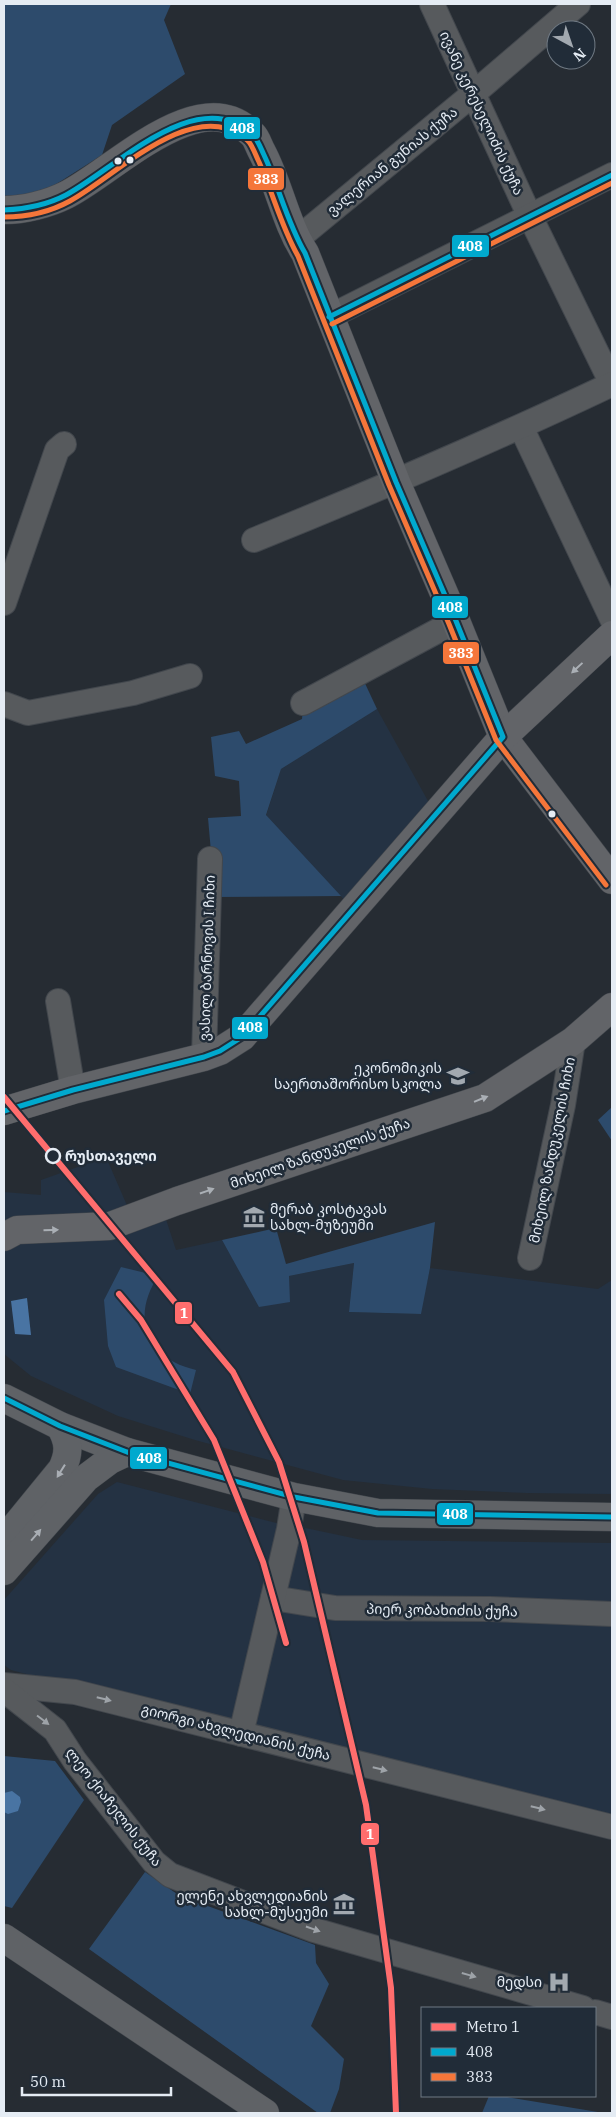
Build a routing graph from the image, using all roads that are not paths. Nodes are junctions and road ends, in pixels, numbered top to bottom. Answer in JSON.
{"nodes":[{"id":1,"x":432,"y":4,"type":"edge"},
{"id":2,"x":567,"y":8,"type":"edge"},
{"id":3,"x":473,"y":94,"type":"junction"},
{"id":4,"x":612,"y":175,"type":"edge"},
{"id":5,"x":4,"y":210,"type":"edge"},
{"id":6,"x":530,"y":215,"type":"junction"},
{"id":7,"x":296,"y":240,"type":"junction"},
{"id":8,"x":329,"y":316,"type":"junction"},
{"id":9,"x":612,"y":384,"type":"edge"},
{"id":10,"x":522,"y":427,"type":"junction"},
{"id":11,"x":64,"y":444,"type":"dead end"},
{"id":12,"x":396,"y":482,"type":"junction"},
{"id":13,"x":254,"y":540,"type":"dead end"},
{"id":14,"x":4,"y":603,"type":"edge"},
{"id":15,"x":612,"y":619,"type":"edge"},
{"id":16,"x":456,"y":621,"type":"junction"},
{"id":17,"x":612,"y":635,"type":"edge"},
{"id":18,"x":190,"y":676,"type":"dead end"},
{"id":19,"x":303,"y":703,"type":"dead end"},
{"id":20,"x":4,"y":704,"type":"edge"},
{"id":21,"x":503,"y":737,"type":"junction"},
{"id":22,"x":210,"y":859,"type":"dead end"},
{"id":23,"x":612,"y":880,"type":"edge"},
{"id":24,"x":58,"y":1001,"type":"dead end"},
{"id":25,"x":612,"y":1007,"type":"edge"},
{"id":26,"x":573,"y":1041,"type":"junction"},
{"id":27,"x":204,"y":1057,"type":"junction"},
{"id":28,"x":73,"y":1090,"type":"junction"},
{"id":29,"x":4,"y":1111,"type":"edge"},
{"id":30,"x":4,"y":1236,"type":"edge"},
{"id":31,"x":530,"y":1258,"type":"dead end"},
{"id":32,"x":4,"y":1398,"type":"edge"},
{"id":33,"x":16,"y":1414,"type":"edge"},
{"id":34,"x":60,"y":1426,"type":"junction"},
{"id":35,"x":128,"y":1452,"type":"junction"},
{"id":36,"x":294,"y":1497,"type":"junction"},
{"id":37,"x":612,"y":1516,"type":"edge"},
{"id":38,"x":4,"y":1540,"type":"edge"},
{"id":39,"x":4,"y":1572,"type":"edge"},
{"id":40,"x":273,"y":1598,"type":"junction"},
{"id":41,"x":612,"y":1614,"type":"edge"},
{"id":42,"x":4,"y":1685,"type":"edge"},
{"id":43,"x":4,"y":1690,"type":"edge"},
{"id":44,"x":241,"y":1734,"type":"junction"},
{"id":45,"x":612,"y":1826,"type":"edge"},
{"id":46,"x":4,"y":1938,"type":"edge"},
{"id":47,"x":579,"y":2007,"type":"edge"},
{"id":48,"x":596,"y":2012,"type":"edge"},
{"id":49,"x":612,"y":2017,"type":"edge"},
{"id":50,"x":265,"y":2113,"type":"edge"}],
"edges":[{"from":1,"to":3,"type":"street","name":"ივანე კერესელიძის ქუჩა"},
{"from":2,"to":3,"type":"street","name":"ვალერიან გუნიას ქუჩა"},
{"from":3,"to":6,"type":"street","name":"ივანე კერესელიძის ქუჩა"},
{"from":3,"to":7,"type":"street","name":"ვალერიან გუნიას ქუჩა"},
{"from":4,"to":6,"type":"street"},
{"from":5,"to":7,"type":"street"},
{"from":6,"to":8,"type":"street"},
{"from":6,"to":9,"type":"street","name":"ივანე კერესელიძის ქუჩა"},
{"from":7,"to":8,"type":"street"},
{"from":8,"to":12,"type":"street"},
{"from":9,"to":10,"type":"street"},
{"from":10,"to":12,"type":"street"},
{"from":10,"to":15,"type":"street"},
{"from":11,"to":14,"type":"street"},
{"from":12,"to":13,"type":"street"},
{"from":12,"to":16,"type":"street"},
{"from":16,"to":19,"type":"street"},
{"from":16,"to":21,"type":"street"},
{"from":17,"to":21,"type":"street","one_way":true},
{"from":18,"to":20,"type":"street"},
{"from":21,"to":23,"type":"street"},
{"from":21,"to":27,"type":"street"},
{"from":22,"to":27,"type":"street","name":"ვასილ ბარნოვის I ჩიხი"},
{"from":24,"to":28,"type":"street"},
{"from":25,"to":26,"type":"street","name":"მიხეილ ზანდუკელის ქუჩა"},
{"from":30,"to":26,"type":"street","name":"მიხეილ ზანდუკელის ქუჩა","one_way":true},
{"from":26,"to":31,"type":"street","name":"მიხეილ ზანდუკელის ჩიხი"},
{"from":27,"to":28,"type":"street"},
{"from":28,"to":29,"type":"street"},
{"from":32,"to":33,"type":"main road"},
{"from":33,"to":34,"type":"main road"},
{"from":34,"to":35,"type":"main road"},
{"from":34,"to":38,"type":"main road","one_way":true},
{"from":35,"to":36,"type":"main road"},
{"from":39,"to":35,"type":"main road","one_way":true},
{"from":36,"to":37,"type":"main road"},
{"from":36,"to":40,"type":"street"},
{"from":40,"to":41,"type":"street","name":"პიერ კობახიძის ქუჩა"},
{"from":40,"to":44,"type":"street"},
{"from":42,"to":44,"type":"street","name":"გიორგი ახვლედიანის ქუჩა","one_way":true},
{"from":43,"to":47,"type":"street","name":"ლეო ქიაჩელის ქუჩა","one_way":true},
{"from":44,"to":45,"type":"street","name":"გიორგი ახვლედიანის ქუჩა","one_way":true},
{"from":46,"to":50,"type":"main road"},
{"from":48,"to":49,"type":"street"}]}
